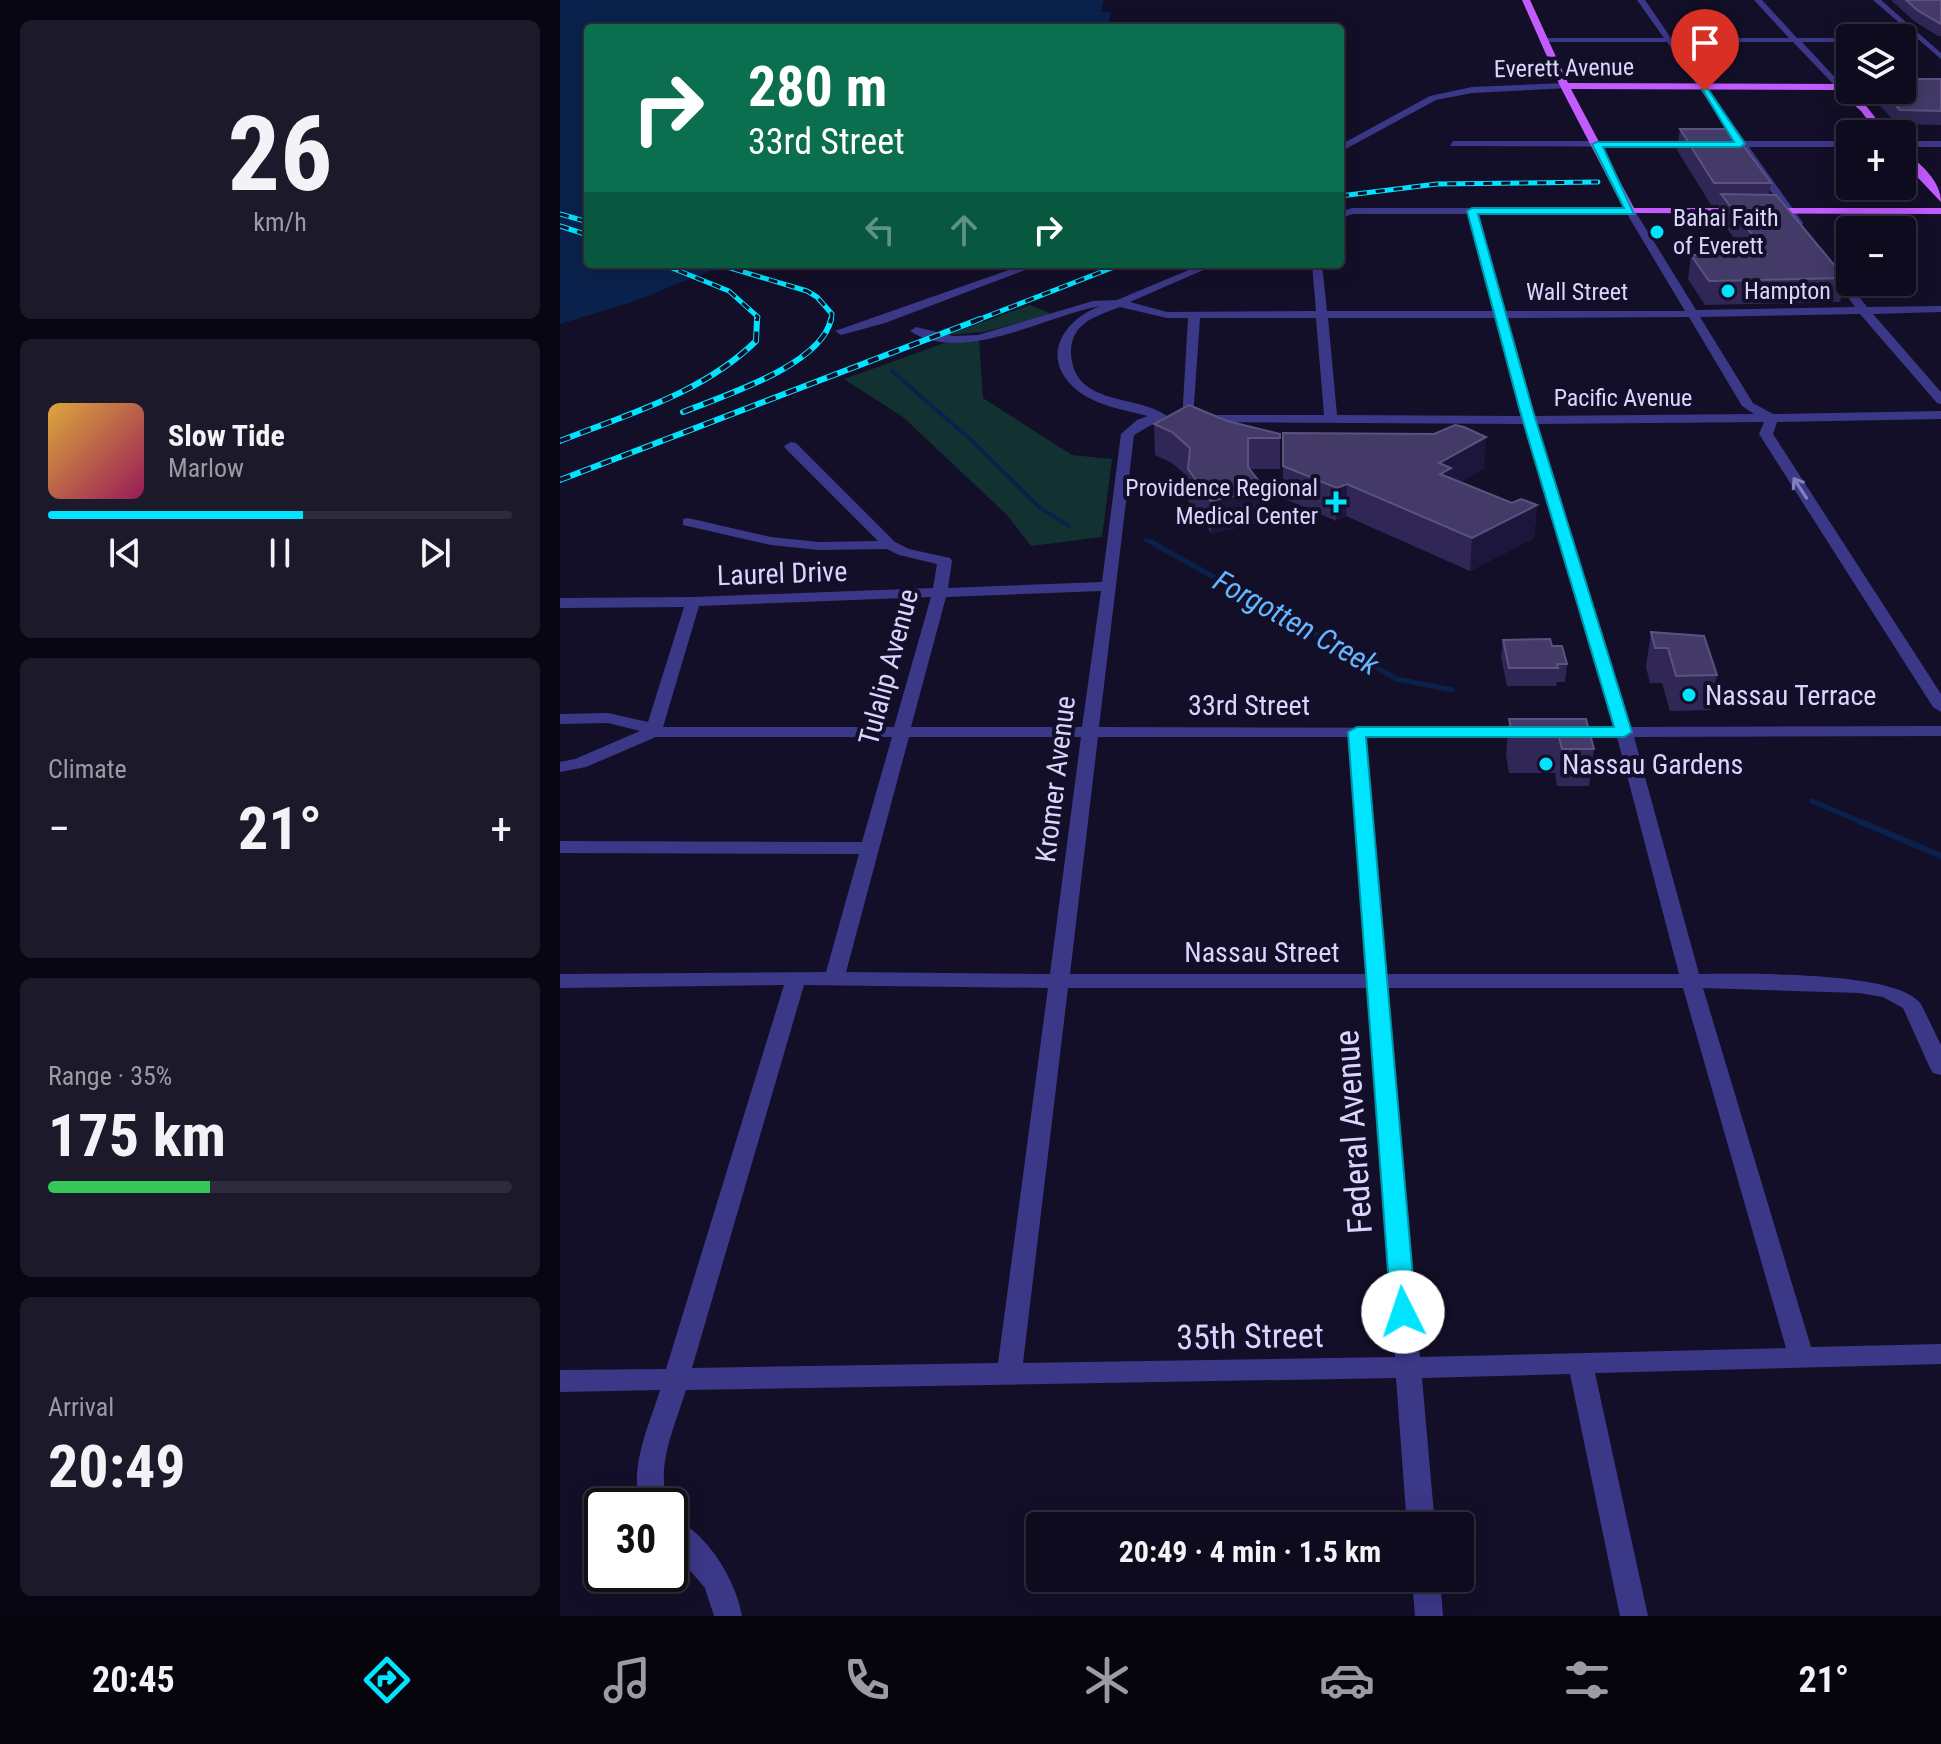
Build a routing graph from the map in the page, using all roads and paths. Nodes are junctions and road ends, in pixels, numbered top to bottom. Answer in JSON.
{"nodes":[{"id":1,"x":1526,"y":0,"type":"edge"},
{"id":2,"x":1641,"y":0,"type":"edge"},
{"id":3,"x":1758,"y":0,"type":"edge"},
{"id":4,"x":1877,"y":0,"type":"edge"},
{"id":5,"x":1543,"y":40,"type":"junction"},
{"id":6,"x":1670,"y":40,"type":"junction"},
{"id":7,"x":1795,"y":40,"type":"junction"},
{"id":8,"x":1836,"y":40,"type":"edge"},
{"id":9,"x":1916,"y":40,"type":"edge"},
{"id":10,"x":1921,"y":40,"type":"junction"},
{"id":11,"x":1941,"y":40,"type":"edge"},
{"id":12,"x":1941,"y":57,"type":"edge"},
{"id":13,"x":1836,"y":80,"type":"edge"},
{"id":14,"x":1565,"y":86,"type":"junction"},
{"id":15,"x":1702,"y":87,"type":"junction"},
{"id":16,"x":1836,"y":91,"type":"edge"},
{"id":17,"x":1849,"y":104,"type":"edge"},
{"id":18,"x":1863,"y":120,"type":"edge"},
{"id":19,"x":1453,"y":144,"type":"dead end"},
{"id":20,"x":1597,"y":144,"type":"junction"},
{"id":21,"x":1714,"y":144,"type":"edge"},
{"id":22,"x":1728,"y":144,"type":"edge"},
{"id":23,"x":1740,"y":144,"type":"junction"},
{"id":24,"x":1836,"y":144,"type":"edge"},
{"id":25,"x":1916,"y":144,"type":"edge"},
{"id":26,"x":1941,"y":144,"type":"edge"},
{"id":27,"x":1344,"y":147,"type":"edge"},
{"id":28,"x":1916,"y":169,"type":"edge"},
{"id":29,"x":1939,"y":196,"type":"edge"},
{"id":30,"x":1472,"y":211,"type":"junction"},
{"id":31,"x":1630,"y":211,"type":"junction"},
{"id":32,"x":1789,"y":211,"type":"junction"},
{"id":33,"x":1941,"y":211,"type":"edge"},
{"id":34,"x":1344,"y":214,"type":"edge"},
{"id":35,"x":1803,"y":230,"type":"edge"},
{"id":36,"x":1824,"y":259,"type":"edge"},
{"id":37,"x":1025,"y":268,"type":"edge"},
{"id":38,"x":1202,"y":268,"type":"edge"},
{"id":39,"x":1317,"y":268,"type":"edge"},
{"id":40,"x":1119,"y":303,"type":"junction"},
{"id":41,"x":1941,"y":309,"type":"edge"},
{"id":42,"x":1864,"y":311,"type":"junction"},
{"id":43,"x":1499,"y":314,"type":"junction"},
{"id":44,"x":1690,"y":314,"type":"junction"},
{"id":45,"x":1194,"y":315,"type":"junction"},
{"id":46,"x":1323,"y":315,"type":"junction"},
{"id":47,"x":841,"y":331,"type":"dead end"},
{"id":48,"x":916,"y":331,"type":"dead end"},
{"id":49,"x":1941,"y":400,"type":"edge"},
{"id":50,"x":1941,"y":415,"type":"edge"},
{"id":51,"x":1161,"y":416,"type":"junction"},
{"id":52,"x":1187,"y":418,"type":"junction"},
{"id":53,"x":1771,"y":419,"type":"junction"},
{"id":54,"x":1331,"y":420,"type":"junction"},
{"id":55,"x":1529,"y":420,"type":"junction"},
{"id":56,"x":791,"y":446,"type":"dead end"},
{"id":57,"x":688,"y":522,"type":"dead end"},
{"id":58,"x":890,"y":545,"type":"junction"},
{"id":59,"x":1108,"y":586,"type":"junction"},
{"id":60,"x":940,"y":592,"type":"junction"},
{"id":61,"x":693,"y":602,"type":"junction"},
{"id":62,"x":560,"y":603,"type":"edge"},
{"id":63,"x":1941,"y":707,"type":"edge"},
{"id":64,"x":560,"y":719,"type":"edge"},
{"id":65,"x":560,"y":725,"type":"edge"},
{"id":66,"x":646,"y":727,"type":"junction"},
{"id":67,"x":901,"y":731,"type":"junction"},
{"id":68,"x":1089,"y":731,"type":"junction"},
{"id":69,"x":1941,"y":731,"type":"edge"},
{"id":70,"x":1357,"y":732,"type":"junction"},
{"id":71,"x":1624,"y":732,"type":"junction"},
{"id":72,"x":560,"y":767,"type":"edge"},
{"id":73,"x":560,"y":847,"type":"edge"},
{"id":74,"x":869,"y":848,"type":"junction"},
{"id":75,"x":796,"y":978,"type":"junction"},
{"id":76,"x":834,"y":978,"type":"junction"},
{"id":77,"x":1378,"y":980,"type":"junction"},
{"id":78,"x":560,"y":981,"type":"edge"},
{"id":79,"x":1060,"y":981,"type":"junction"},
{"id":80,"x":1691,"y":981,"type":"junction"},
{"id":81,"x":1941,"y":1068,"type":"edge"},
{"id":82,"x":1941,"y":1354,"type":"edge"},
{"id":83,"x":1801,"y":1356,"type":"junction"},
{"id":84,"x":1580,"y":1363,"type":"junction"},
{"id":85,"x":1408,"y":1367,"type":"junction"},
{"id":86,"x":1009,"y":1374,"type":"junction"},
{"id":87,"x":560,"y":1381,"type":"edge"},
{"id":88,"x":675,"y":1381,"type":"junction"},
{"id":89,"x":649,"y":1488,"type":"edge"},
{"id":90,"x":1420,"y":1512,"type":"edge"},
{"id":91,"x":688,"y":1547,"type":"edge"},
{"id":92,"x":1427,"y":1592,"type":"edge"},
{"id":93,"x":728,"y":1616,"type":"edge"},
{"id":94,"x":1429,"y":1616,"type":"edge"},
{"id":95,"x":1634,"y":1616,"type":"edge"}],
"edges":[{"from":1,"to":5,"type":"main road"},
{"from":2,"to":6,"type":"street"},
{"from":3,"to":7,"type":"street"},
{"from":4,"to":10,"type":"street"},
{"from":5,"to":6,"type":"street"},
{"from":5,"to":14,"type":"main road"},
{"from":6,"to":7,"type":"street"},
{"from":6,"to":15,"type":"street"},
{"from":7,"to":8,"type":"street"},
{"from":7,"to":13,"type":"street"},
{"from":9,"to":10,"type":"street"},
{"from":10,"to":11,"type":"street"},
{"from":10,"to":12,"type":"street"},
{"from":14,"to":15,"type":"main road","name":"Everett Avenue"},
{"from":14,"to":20,"type":"main road"},
{"from":14,"to":27,"type":"street","name":"Everett Avenue"},
{"from":15,"to":16,"type":"main road","name":"Everett Avenue"},
{"from":15,"to":23,"type":"street"},
{"from":17,"to":18,"type":"main road"},
{"from":19,"to":20,"type":"street"},
{"from":20,"to":21,"type":"street"},
{"from":20,"to":31,"type":"main road"},
{"from":22,"to":23,"type":"street"},
{"from":23,"to":24,"type":"street"},
{"from":23,"to":32,"type":"street"},
{"from":25,"to":26,"type":"street"},
{"from":28,"to":29,"type":"main road"},
{"from":30,"to":31,"type":"street"},
{"from":30,"to":34,"type":"street"},
{"from":30,"to":43,"type":"street"},
{"from":31,"to":32,"type":"main road"},
{"from":31,"to":44,"type":"street"},
{"from":32,"to":33,"type":"main road"},
{"from":32,"to":35,"type":"street"},
{"from":36,"to":42,"type":"street"},
{"from":37,"to":47,"type":"street"},
{"from":38,"to":40,"type":"street"},
{"from":39,"to":46,"type":"street"},
{"from":40,"to":45,"type":"street","name":"Wall Street"},
{"from":40,"to":48,"type":"street"},
{"from":40,"to":51,"type":"street"},
{"from":41,"to":42,"type":"street","name":"Wall Street"},
{"from":42,"to":44,"type":"street","name":"Wall Street"},
{"from":42,"to":49,"type":"street"},
{"from":43,"to":44,"type":"street","name":"Wall Street"},
{"from":43,"to":46,"type":"street","name":"Wall Street"},
{"from":43,"to":55,"type":"street"},
{"from":44,"to":53,"type":"street"},
{"from":45,"to":46,"type":"street","name":"Wall Street"},
{"from":45,"to":52,"type":"street"},
{"from":46,"to":54,"type":"street"},
{"from":50,"to":53,"type":"street","name":"Pacific Avenue"},
{"from":51,"to":52,"type":"street","name":"Pacific Avenue"},
{"from":51,"to":59,"type":"street","name":"Kromer Avenue"},
{"from":52,"to":54,"type":"street","name":"Pacific Avenue"},
{"from":53,"to":55,"type":"street","name":"Pacific Avenue"},
{"from":63,"to":53,"type":"street","one_way":true},
{"from":54,"to":55,"type":"street","name":"Pacific Avenue"},
{"from":55,"to":71,"type":"street"},
{"from":56,"to":58,"type":"street","name":"Tulalip Avenue"},
{"from":57,"to":58,"type":"street"},
{"from":58,"to":60,"type":"street","name":"Tulalip Avenue"},
{"from":59,"to":60,"type":"street","name":"Laurel Drive"},
{"from":59,"to":68,"type":"street","name":"Kromer Avenue"},
{"from":60,"to":61,"type":"street","name":"Laurel Drive"},
{"from":60,"to":67,"type":"street","name":"Tulalip Avenue"},
{"from":61,"to":62,"type":"street"},
{"from":61,"to":66,"type":"street","name":"Laurel Drive"},
{"from":64,"to":66,"type":"street","name":"33rd Street"},
{"from":65,"to":66,"type":"street"},
{"from":66,"to":67,"type":"street","name":"33rd Street"},
{"from":66,"to":72,"type":"street"},
{"from":67,"to":68,"type":"street","name":"33rd Street"},
{"from":67,"to":74,"type":"street","name":"Tulalip Avenue"},
{"from":68,"to":70,"type":"street","name":"33rd Street"},
{"from":68,"to":79,"type":"street","name":"Kromer Avenue"},
{"from":69,"to":71,"type":"street","name":"33rd Street"},
{"from":70,"to":71,"type":"street","name":"33rd Street"},
{"from":70,"to":77,"type":"street","name":"Federal Avenue"},
{"from":71,"to":80,"type":"street"},
{"from":73,"to":74,"type":"street"},
{"from":74,"to":76,"type":"street","name":"Tulalip Avenue"},
{"from":75,"to":76,"type":"street","name":"Nassau Street"},
{"from":75,"to":78,"type":"street","name":"Nassau Street"},
{"from":75,"to":88,"type":"street"},
{"from":76,"to":79,"type":"street","name":"Nassau Street"},
{"from":77,"to":79,"type":"street","name":"Nassau Street"},
{"from":77,"to":80,"type":"street","name":"Nassau Street"},
{"from":77,"to":85,"type":"street","name":"Federal Avenue"},
{"from":79,"to":86,"type":"street","name":"Kromer Avenue"},
{"from":80,"to":81,"type":"street","name":"Nassau Street"},
{"from":80,"to":83,"type":"street"},
{"from":82,"to":83,"type":"street","name":"35th Street"},
{"from":83,"to":84,"type":"street","name":"35th Street"},
{"from":84,"to":85,"type":"street","name":"35th Street"},
{"from":84,"to":95,"type":"street"},
{"from":85,"to":86,"type":"street","name":"35th Street"},
{"from":85,"to":90,"type":"street","name":"Federal Avenue"},
{"from":86,"to":88,"type":"street","name":"35th Street"},
{"from":87,"to":88,"type":"street","name":"35th Street"},
{"from":88,"to":89,"type":"street"},
{"from":91,"to":93,"type":"street"},
{"from":92,"to":94,"type":"street"}]}
